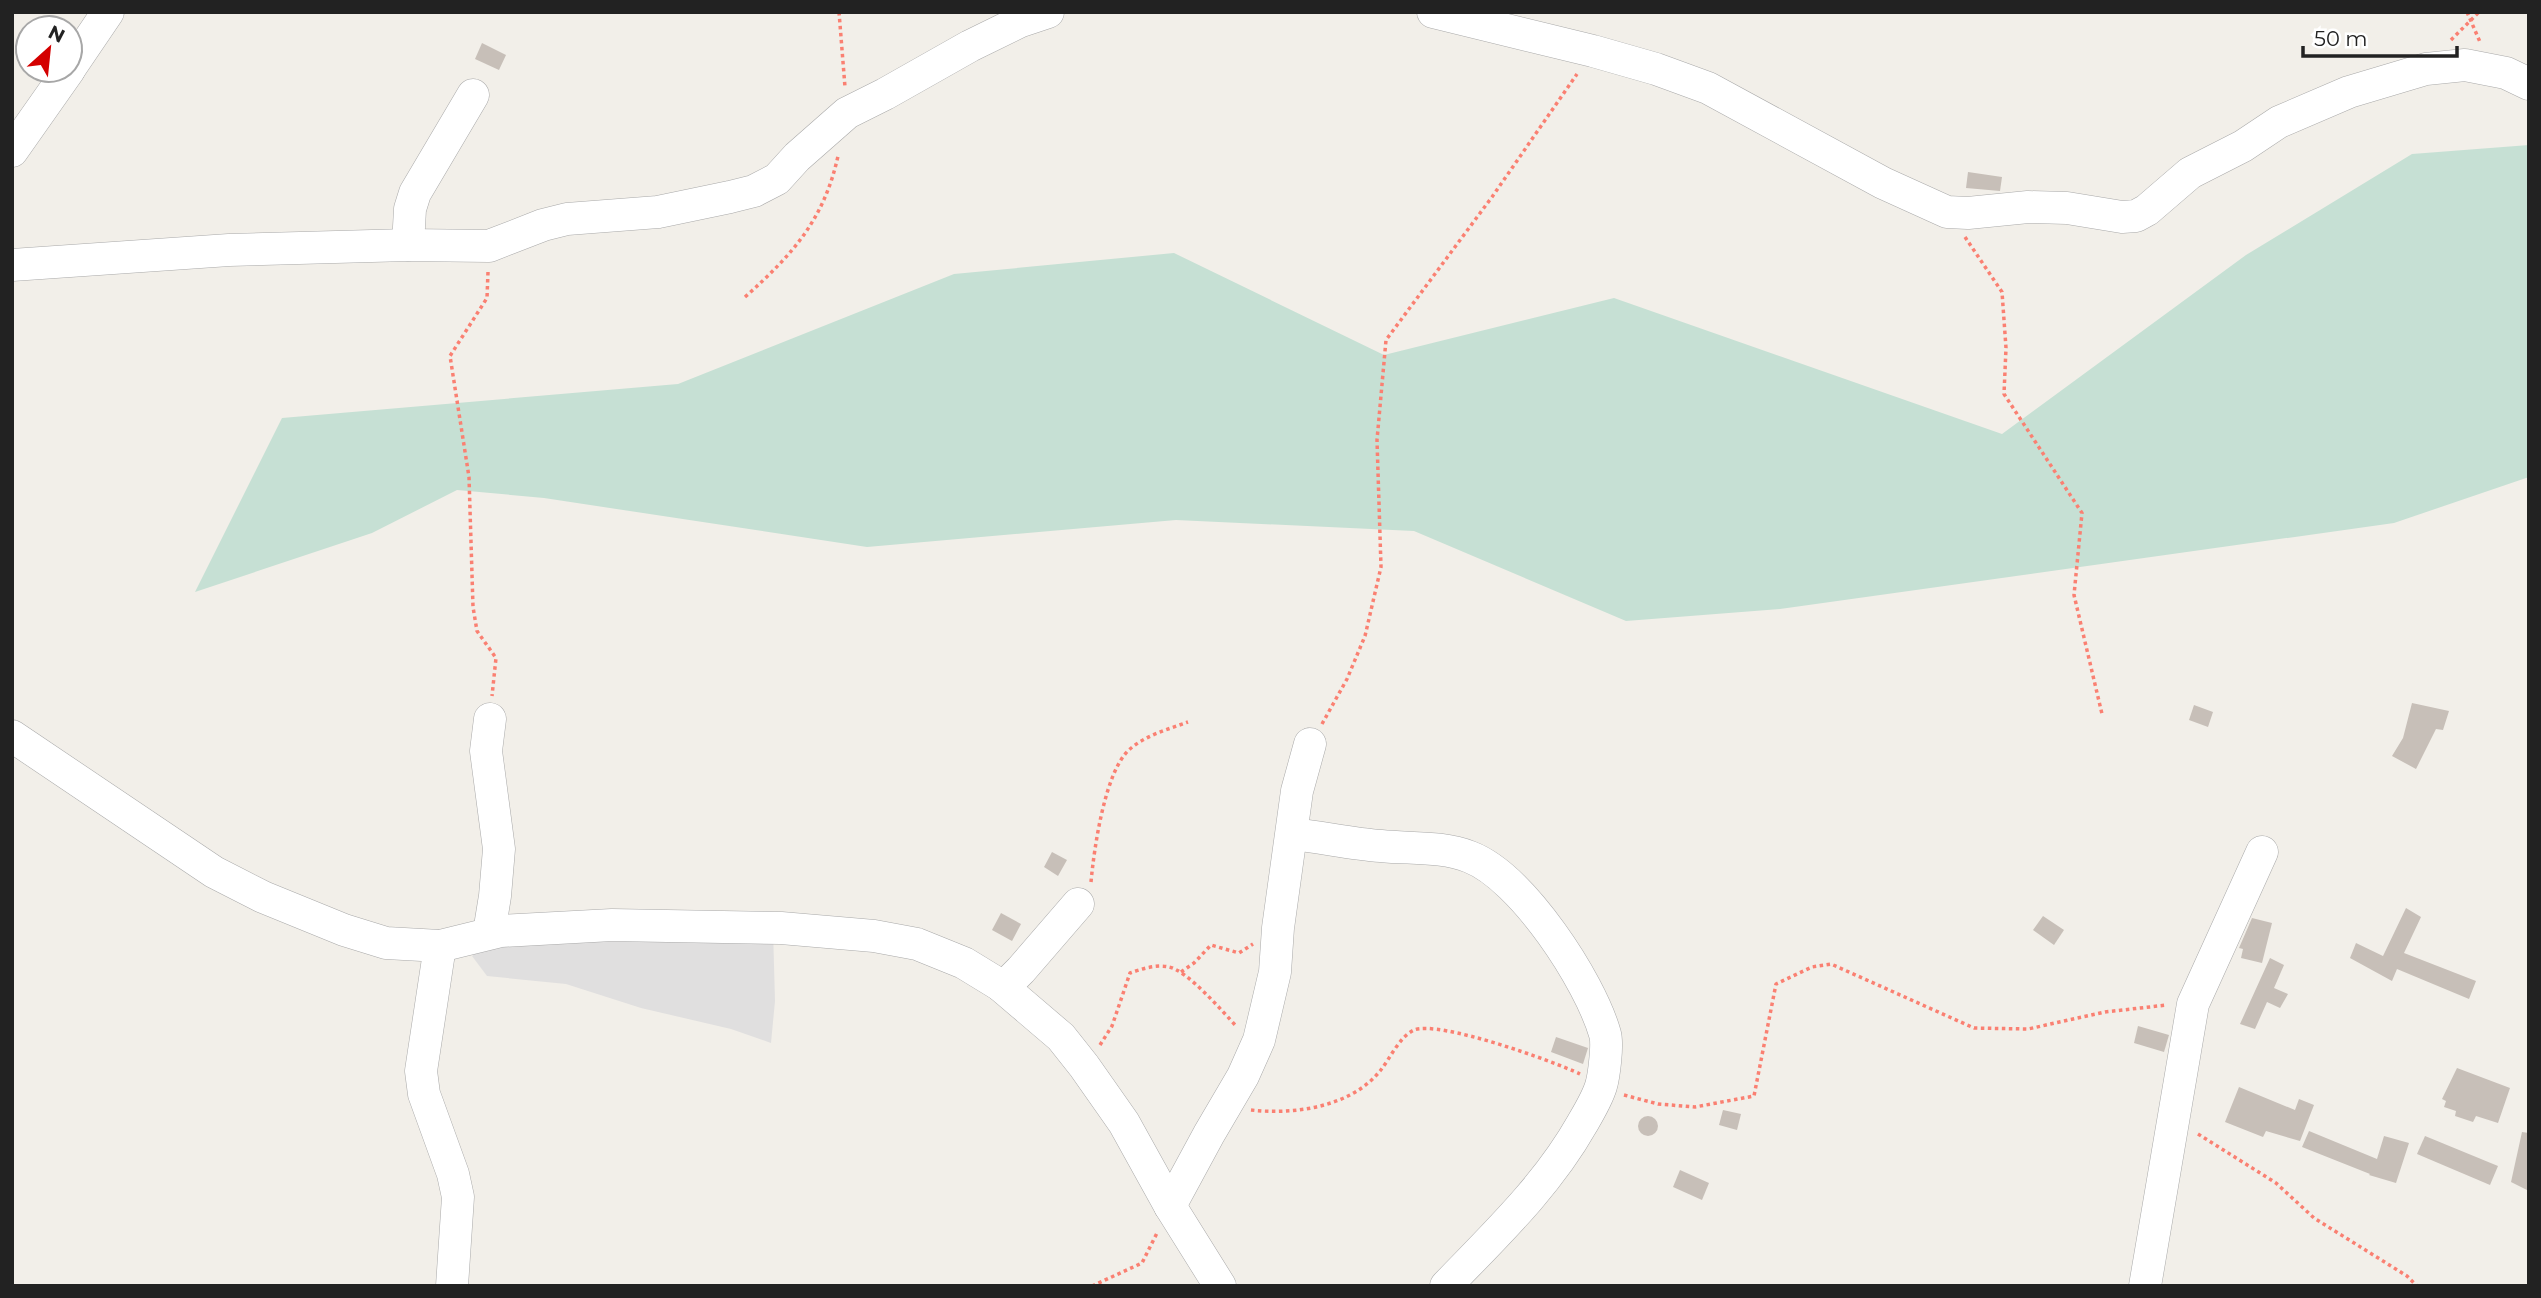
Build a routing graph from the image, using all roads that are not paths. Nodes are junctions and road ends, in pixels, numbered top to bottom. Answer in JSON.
{"nodes":[{"id":1,"x":108,"y":12,"type":"edge"},
{"id":2,"x":1048,"y":12,"type":"edge"},
{"id":3,"x":1433,"y":12,"type":"edge"},
{"id":4,"x":84,"y":47,"type":"edge"},
{"id":5,"x":2529,"y":83,"type":"edge"},
{"id":6,"x":59,"y":84,"type":"edge"},
{"id":7,"x":473,"y":94,"type":"dead end"},
{"id":8,"x":12,"y":151,"type":"edge"},
{"id":9,"x":408,"y":246,"type":"junction"},
{"id":10,"x":12,"y":265,"type":"edge"},
{"id":11,"x":490,"y":719,"type":"road end"},
{"id":12,"x":12,"y":736,"type":"edge"},
{"id":13,"x":1310,"y":744,"type":"road end"},
{"id":14,"x":1292,"y":834,"type":"junction"},
{"id":15,"x":2262,"y":852,"type":"dead end"},
{"id":16,"x":1078,"y":904,"type":"road end"},
{"id":17,"x":489,"y":933,"type":"junction"},
{"id":18,"x":440,"y":946,"type":"junction"},
{"id":19,"x":1000,"y":985,"type":"junction"},
{"id":20,"x":1170,"y":1206,"type":"junction"},
{"id":21,"x":452,"y":1286,"type":"edge"},
{"id":22,"x":1220,"y":1286,"type":"edge"},
{"id":23,"x":1446,"y":1286,"type":"edge"},
{"id":24,"x":2145,"y":1286,"type":"edge"}],
"edges":[{"from":1,"to":4,"type":"street"},
{"from":2,"to":9,"type":"street"},
{"from":3,"to":5,"type":"street"},
{"from":6,"to":8,"type":"street"},
{"from":7,"to":9,"type":"street"},
{"from":9,"to":10,"type":"street"},
{"from":11,"to":17,"type":"street"},
{"from":12,"to":18,"type":"street"},
{"from":13,"to":14,"type":"street"},
{"from":14,"to":20,"type":"street"},
{"from":14,"to":23,"type":"street"},
{"from":15,"to":24,"type":"street"},
{"from":16,"to":19,"type":"street"},
{"from":17,"to":18,"type":"street"},
{"from":17,"to":19,"type":"street"},
{"from":18,"to":21,"type":"street"},
{"from":19,"to":20,"type":"street"},
{"from":20,"to":22,"type":"street"}]}
